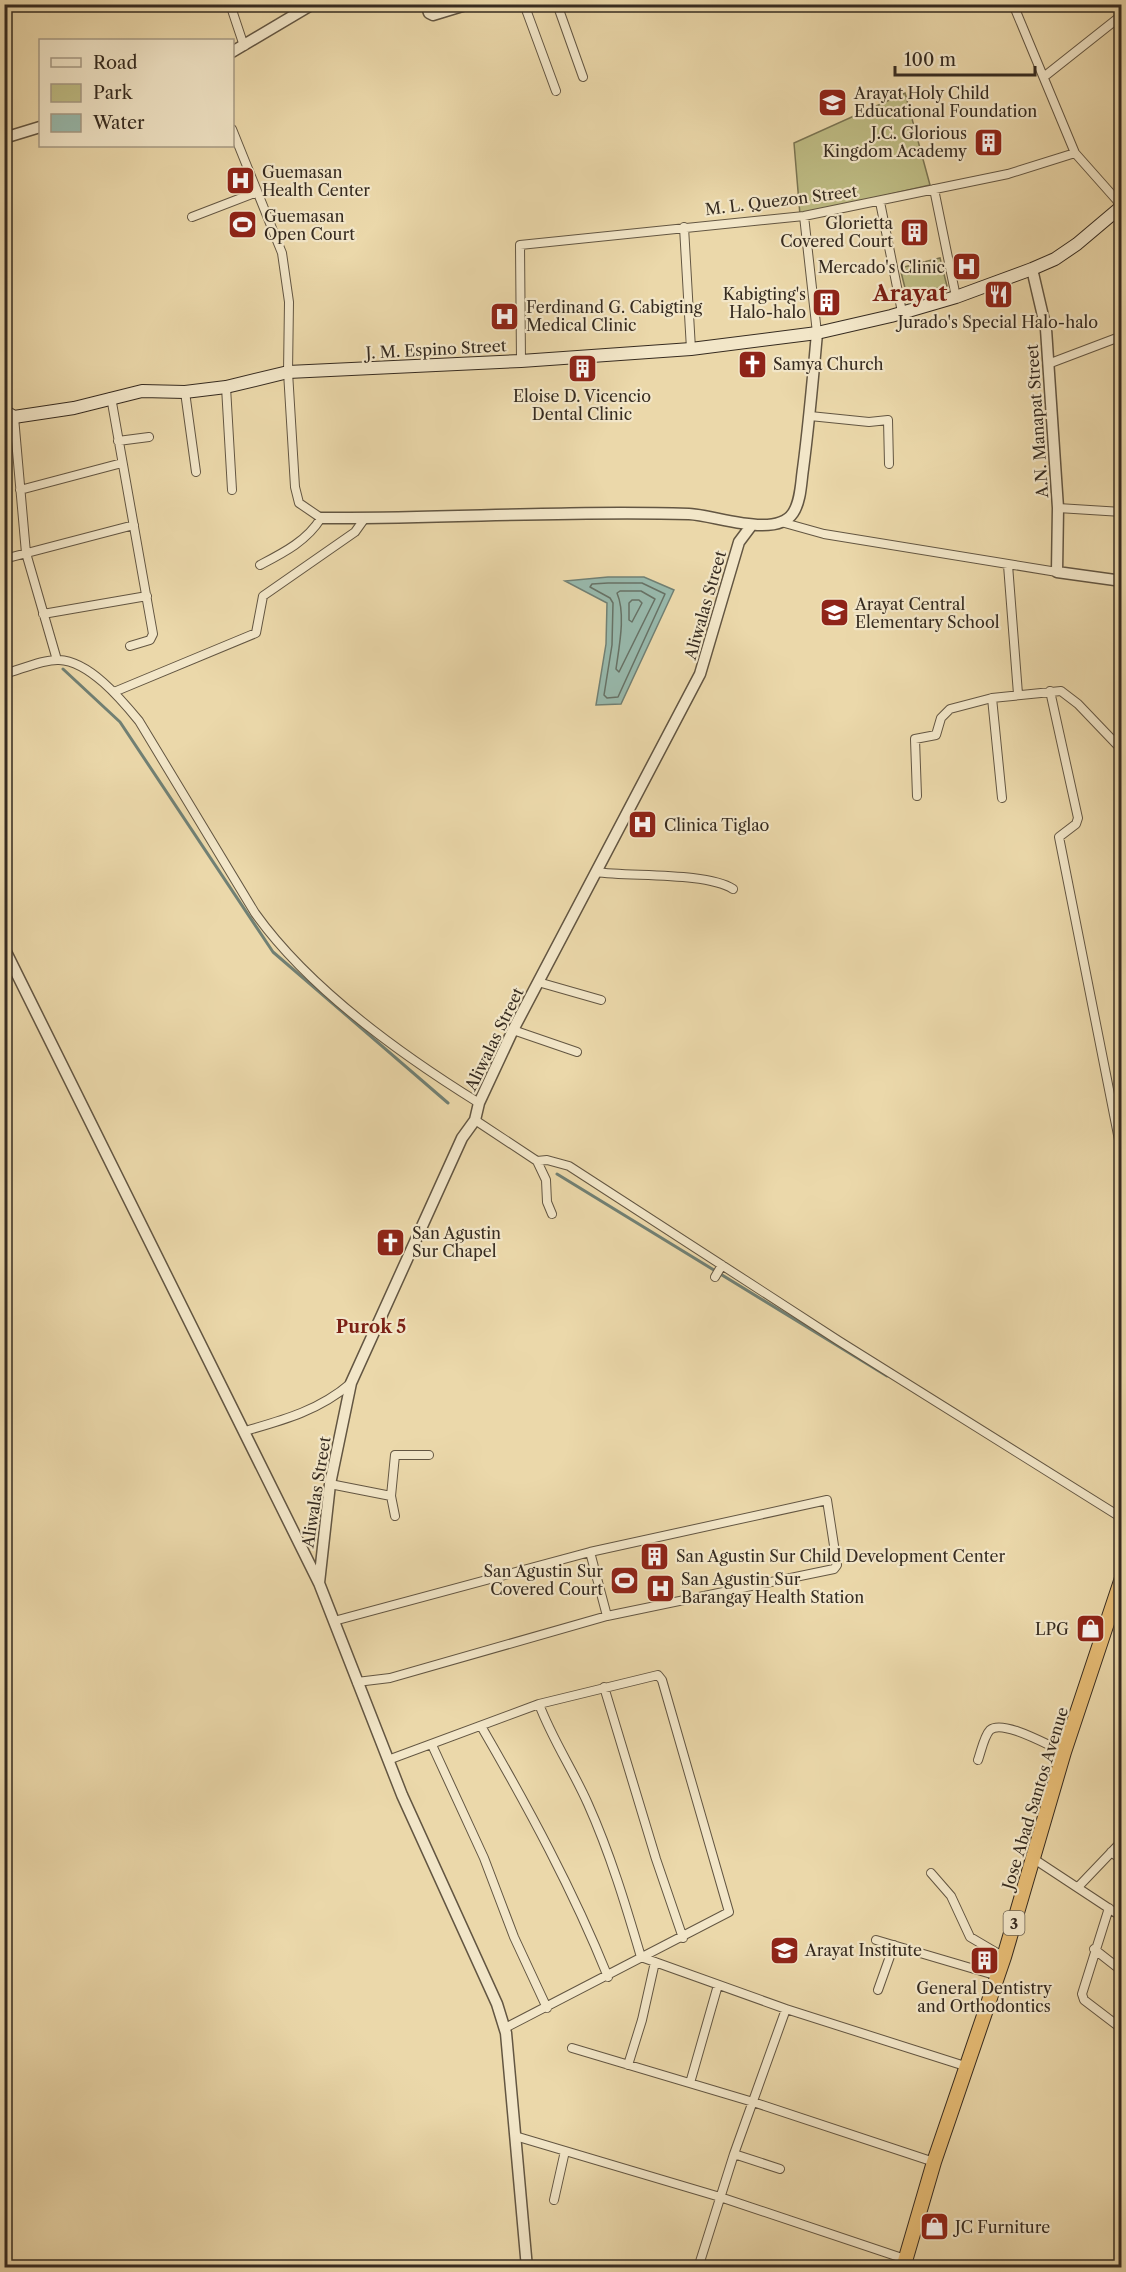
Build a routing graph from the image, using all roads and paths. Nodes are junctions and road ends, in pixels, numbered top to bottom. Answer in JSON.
{"nodes":[{"id":1,"x":230,"y":4,"type":"edge"},
{"id":2,"x":313,"y":4,"type":"edge"},
{"id":3,"x":426,"y":4,"type":"edge"},
{"id":4,"x":469,"y":4,"type":"edge"},
{"id":5,"x":524,"y":4,"type":"edge"},
{"id":6,"x":557,"y":4,"type":"edge"},
{"id":7,"x":1013,"y":4,"type":"edge"},
{"id":8,"x":1122,"y":15,"type":"edge"},
{"id":9,"x":244,"y":46,"type":"junction"},
{"id":10,"x":234,"y":51,"type":"edge"},
{"id":11,"x":584,"y":76,"type":"dead end"},
{"id":12,"x":1045,"y":76,"type":"junction"},
{"id":13,"x":556,"y":91,"type":"dead end"},
{"id":14,"x":39,"y":127,"type":"edge"},
{"id":15,"x":234,"y":134,"type":"edge"},
{"id":16,"x":4,"y":138,"type":"edge"},
{"id":17,"x":1075,"y":153,"type":"junction"},
{"id":18,"x":934,"y":189,"type":"junction"},
{"id":19,"x":257,"y":192,"type":"junction"},
{"id":20,"x":880,"y":202,"type":"junction"},
{"id":21,"x":1122,"y":206,"type":"edge"},
{"id":22,"x":804,"y":216,"type":"junction"},
{"id":23,"x":192,"y":217,"type":"dead end"},
{"id":24,"x":684,"y":227,"type":"junction"},
{"id":25,"x":1032,"y":269,"type":"junction"},
{"id":26,"x":956,"y":297,"type":"junction"},
{"id":27,"x":902,"y":312,"type":"junction"},
{"id":28,"x":817,"y":333,"type":"junction"},
{"id":29,"x":1122,"y":336,"type":"edge"},
{"id":30,"x":691,"y":349,"type":"junction"},
{"id":31,"x":521,"y":361,"type":"junction"},
{"id":32,"x":1048,"y":364,"type":"junction"},
{"id":33,"x":288,"y":372,"type":"junction"},
{"id":34,"x":226,"y":387,"type":"junction"},
{"id":35,"x":185,"y":392,"type":"junction"},
{"id":36,"x":111,"y":397,"type":"junction"},
{"id":37,"x":9,"y":414,"type":"edge"},
{"id":38,"x":810,"y":416,"type":"junction"},
{"id":39,"x":149,"y":437,"type":"dead end"},
{"id":40,"x":118,"y":441,"type":"junction"},
{"id":41,"x":122,"y":463,"type":"junction"},
{"id":42,"x":889,"y":464,"type":"dead end"},
{"id":43,"x":196,"y":472,"type":"dead end"},
{"id":44,"x":20,"y":490,"type":"junction"},
{"id":45,"x":232,"y":490,"type":"dead end"},
{"id":46,"x":1058,"y":508,"type":"junction"},
{"id":47,"x":1122,"y":512,"type":"edge"},
{"id":48,"x":321,"y":518,"type":"junction"},
{"id":49,"x":365,"y":518,"type":"junction"},
{"id":50,"x":781,"y":522,"type":"junction"},
{"id":51,"x":134,"y":525,"type":"junction"},
{"id":52,"x":751,"y":526,"type":"junction"},
{"id":53,"x":26,"y":553,"type":"junction"},
{"id":54,"x":4,"y":559,"type":"edge"},
{"id":55,"x":260,"y":565,"type":"dead end"},
{"id":56,"x":1008,"y":565,"type":"junction"},
{"id":57,"x":1057,"y":572,"type":"junction"},
{"id":58,"x":1122,"y":581,"type":"edge"},
{"id":59,"x":147,"y":596,"type":"junction"},
{"id":60,"x":43,"y":614,"type":"junction"},
{"id":61,"x":130,"y":646,"type":"dead end"},
{"id":62,"x":57,"y":660,"type":"junction"},
{"id":63,"x":4,"y":674,"type":"edge"},
{"id":64,"x":1050,"y":691,"type":"junction"},
{"id":65,"x":114,"y":692,"type":"junction"},
{"id":66,"x":1018,"y":694,"type":"junction"},
{"id":67,"x":992,"y":698,"type":"junction"},
{"id":68,"x":1122,"y":750,"type":"edge"},
{"id":69,"x":917,"y":796,"type":"dead end"},
{"id":70,"x":1002,"y":798,"type":"dead end"},
{"id":71,"x":596,"y":872,"type":"junction"},
{"id":72,"x":734,"y":889,"type":"dead end"},
{"id":73,"x":4,"y":948,"type":"edge"},
{"id":74,"x":538,"y":982,"type":"junction"},
{"id":75,"x":601,"y":1000,"type":"dead end"},
{"id":76,"x":513,"y":1030,"type":"junction"},
{"id":77,"x":577,"y":1052,"type":"dead end"},
{"id":78,"x":479,"y":1102,"type":"junction"},
{"id":79,"x":475,"y":1120,"type":"junction"},
{"id":80,"x":1121,"y":1150,"type":"edge"},
{"id":81,"x":537,"y":1161,"type":"junction"},
{"id":82,"x":552,"y":1214,"type":"dead end"},
{"id":83,"x":721,"y":1266,"type":"junction"},
{"id":84,"x":715,"y":1278,"type":"dead end"},
{"id":85,"x":351,"y":1383,"type":"junction"},
{"id":86,"x":245,"y":1431,"type":"junction"},
{"id":87,"x":429,"y":1455,"type":"dead end"},
{"id":88,"x":330,"y":1485,"type":"junction"},
{"id":89,"x":391,"y":1496,"type":"junction"},
{"id":90,"x":395,"y":1516,"type":"dead end"},
{"id":91,"x":1122,"y":1518,"type":"edge"},
{"id":92,"x":590,"y":1552,"type":"junction"},
{"id":93,"x":1122,"y":1578,"type":"edge"},
{"id":94,"x":319,"y":1583,"type":"junction"},
{"id":95,"x":607,"y":1616,"type":"junction"},
{"id":96,"x":334,"y":1621,"type":"junction"},
{"id":97,"x":357,"y":1682,"type":"junction"},
{"id":98,"x":604,"y":1687,"type":"junction"},
{"id":99,"x":539,"y":1704,"type":"junction"},
{"id":100,"x":481,"y":1726,"type":"junction"},
{"id":101,"x":432,"y":1745,"type":"junction"},
{"id":102,"x":1064,"y":1752,"type":"junction"},
{"id":103,"x":387,"y":1760,"type":"junction"},
{"id":104,"x":978,"y":1760,"type":"dead end"},
{"id":105,"x":1122,"y":1841,"type":"edge"},
{"id":106,"x":1111,"y":1852,"type":"junction"},
{"id":107,"x":1034,"y":1859,"type":"junction"},
{"id":108,"x":1122,"y":1860,"type":"edge"},
{"id":109,"x":931,"y":1873,"type":"dead end"},
{"id":110,"x":1079,"y":1886,"type":"junction"},
{"id":111,"x":1109,"y":1908,"type":"junction"},
{"id":112,"x":1122,"y":1917,"type":"edge"},
{"id":113,"x":683,"y":1938,"type":"junction"},
{"id":114,"x":876,"y":1940,"type":"dead end"},
{"id":115,"x":894,"y":1945,"type":"junction"},
{"id":116,"x":1094,"y":1949,"type":"junction"},
{"id":117,"x":1004,"y":1957,"type":"junction"},
{"id":118,"x":641,"y":1958,"type":"junction"},
{"id":119,"x":655,"y":1962,"type":"junction"},
{"id":120,"x":1122,"y":1971,"type":"edge"},
{"id":121,"x":998,"y":1976,"type":"junction"},
{"id":122,"x":608,"y":1977,"type":"junction"},
{"id":123,"x":718,"y":1985,"type":"junction"},
{"id":124,"x":878,"y":1990,"type":"dead end"},
{"id":125,"x":547,"y":2008,"type":"junction"},
{"id":126,"x":786,"y":2009,"type":"junction"},
{"id":127,"x":505,"y":2028,"type":"junction"},
{"id":128,"x":1122,"y":2029,"type":"edge"},
{"id":129,"x":572,"y":2048,"type":"dead end"},
{"id":130,"x":628,"y":2065,"type":"junction"},
{"id":131,"x":968,"y":2067,"type":"junction"},
{"id":132,"x":690,"y":2083,"type":"junction"},
{"id":133,"x":753,"y":2102,"type":"junction"},
{"id":134,"x":515,"y":2136,"type":"junction"},
{"id":135,"x":565,"y":2151,"type":"junction"},
{"id":136,"x":734,"y":2154,"type":"junction"},
{"id":137,"x":934,"y":2162,"type":"junction"},
{"id":138,"x":780,"y":2169,"type":"dead end"},
{"id":139,"x":720,"y":2197,"type":"junction"},
{"id":140,"x":554,"y":2200,"type":"dead end"},
{"id":141,"x":904,"y":2264,"type":"edge"},
{"id":142,"x":527,"y":2268,"type":"edge"},
{"id":143,"x":698,"y":2268,"type":"edge"}],
"edges":[{"from":1,"to":9,"type":"street"},
{"from":2,"to":9,"type":"street"},
{"from":3,"to":4,"type":"street"},
{"from":5,"to":13,"type":"street"},
{"from":6,"to":11,"type":"street"},
{"from":7,"to":12,"type":"street"},
{"from":8,"to":12,"type":"street"},
{"from":9,"to":10,"type":"street"},
{"from":12,"to":17,"type":"street"},
{"from":14,"to":16,"type":"street"},
{"from":15,"to":19,"type":"street"},
{"from":17,"to":18,"type":"street","name":"M. L. Quezon Street"},
{"from":17,"to":21,"type":"street"},
{"from":18,"to":20,"type":"street","name":"M. L. Quezon Street"},
{"from":18,"to":26,"type":"street"},
{"from":19,"to":23,"type":"street"},
{"from":19,"to":33,"type":"street"},
{"from":20,"to":22,"type":"street","name":"M. L. Quezon Street"},
{"from":20,"to":27,"type":"street"},
{"from":21,"to":25,"type":"main road","name":"J. M. Espino Street"},
{"from":22,"to":24,"type":"street","name":"M. L. Quezon Street"},
{"from":22,"to":28,"type":"street"},
{"from":24,"to":30,"type":"street"},
{"from":24,"to":31,"type":"street","name":"M. L. Quezon Street"},
{"from":25,"to":26,"type":"main road","name":"J. M. Espino Street"},
{"from":25,"to":32,"type":"street","name":"A.N. Manapat Street"},
{"from":26,"to":27,"type":"main road","name":"J. M. Espino Street"},
{"from":27,"to":28,"type":"main road","name":"J. M. Espino Street"},
{"from":28,"to":30,"type":"main road","name":"J. M. Espino Street"},
{"from":28,"to":38,"type":"street"},
{"from":29,"to":32,"type":"street"},
{"from":30,"to":31,"type":"main road","name":"J. M. Espino Street"},
{"from":31,"to":33,"type":"main road","name":"J. M. Espino Street"},
{"from":32,"to":46,"type":"street","name":"A.N. Manapat Street"},
{"from":33,"to":34,"type":"main road","name":"J. M. Espino Street"},
{"from":33,"to":48,"type":"street"},
{"from":34,"to":35,"type":"main road","name":"J. M. Espino Street"},
{"from":34,"to":45,"type":"street"},
{"from":35,"to":36,"type":"main road","name":"J. M. Espino Street"},
{"from":35,"to":43,"type":"street"},
{"from":36,"to":37,"type":"main road","name":"J. M. Espino Street"},
{"from":36,"to":40,"type":"street"},
{"from":37,"to":44,"type":"street"},
{"from":38,"to":42,"type":"street"},
{"from":38,"to":50,"type":"street"},
{"from":39,"to":40,"type":"street"},
{"from":40,"to":41,"type":"street"},
{"from":41,"to":44,"type":"street"},
{"from":41,"to":51,"type":"street"},
{"from":44,"to":53,"type":"street"},
{"from":46,"to":47,"type":"street"},
{"from":46,"to":57,"type":"street","name":"A.N. Manapat Street"},
{"from":48,"to":49,"type":"street"},
{"from":48,"to":55,"type":"street"},
{"from":49,"to":52,"type":"street"},
{"from":49,"to":65,"type":"street"},
{"from":50,"to":52,"type":"street"},
{"from":50,"to":56,"type":"street"},
{"from":51,"to":53,"type":"street"},
{"from":51,"to":59,"type":"street"},
{"from":52,"to":71,"type":"street","name":"Aliwalas Street"},
{"from":53,"to":54,"type":"street"},
{"from":53,"to":60,"type":"street"},
{"from":56,"to":57,"type":"street"},
{"from":56,"to":66,"type":"street"},
{"from":57,"to":58,"type":"street"},
{"from":59,"to":60,"type":"street"},
{"from":59,"to":61,"type":"street"},
{"from":60,"to":62,"type":"street"},
{"from":62,"to":63,"type":"street"},
{"from":62,"to":65,"type":"street"},
{"from":64,"to":66,"type":"street"},
{"from":64,"to":68,"type":"street"},
{"from":64,"to":80,"type":"street"},
{"from":65,"to":78,"type":"street"},
{"from":66,"to":67,"type":"street"},
{"from":67,"to":69,"type":"street"},
{"from":67,"to":70,"type":"street"},
{"from":71,"to":72,"type":"street"},
{"from":71,"to":74,"type":"street","name":"Aliwalas Street"},
{"from":73,"to":86,"type":"street"},
{"from":74,"to":75,"type":"street"},
{"from":74,"to":76,"type":"street","name":"Aliwalas Street"},
{"from":76,"to":77,"type":"street"},
{"from":76,"to":78,"type":"street","name":"Aliwalas Street"},
{"from":78,"to":79,"type":"street","name":"Aliwalas Street"},
{"from":79,"to":81,"type":"street"},
{"from":79,"to":85,"type":"street","name":"Aliwalas Street"},
{"from":81,"to":82,"type":"street"},
{"from":81,"to":83,"type":"street"},
{"from":83,"to":84,"type":"street"},
{"from":83,"to":91,"type":"street"},
{"from":85,"to":86,"type":"street"},
{"from":85,"to":88,"type":"street","name":"Aliwalas Street"},
{"from":86,"to":94,"type":"street"},
{"from":87,"to":89,"type":"street"},
{"from":88,"to":89,"type":"street"},
{"from":88,"to":94,"type":"street","name":"Aliwalas Street"},
{"from":89,"to":90,"type":"street"},
{"from":92,"to":95,"type":"street"},
{"from":92,"to":95,"type":"street"},
{"from":92,"to":96,"type":"street"},
{"from":93,"to":102,"type":"highway","name":"Jose Abad Santos Avenue","number":"3"},
{"from":94,"to":96,"type":"street"},
{"from":95,"to":97,"type":"street"},
{"from":96,"to":97,"type":"street"},
{"from":97,"to":103,"type":"street"},
{"from":98,"to":99,"type":"street"},
{"from":98,"to":113,"type":"street"},
{"from":98,"to":113,"type":"street"},
{"from":99,"to":100,"type":"street"},
{"from":99,"to":118,"type":"street"},
{"from":100,"to":101,"type":"street"},
{"from":100,"to":122,"type":"street"},
{"from":101,"to":103,"type":"street"},
{"from":101,"to":125,"type":"street"},
{"from":102,"to":104,"type":"street"},
{"from":102,"to":107,"type":"highway","name":"Jose Abad Santos Avenue","number":"3"},
{"from":103,"to":127,"type":"street"},
{"from":105,"to":106,"type":"street"},
{"from":106,"to":108,"type":"street"},
{"from":106,"to":110,"type":"street"},
{"from":107,"to":110,"type":"street"},
{"from":107,"to":117,"type":"highway","name":"Jose Abad Santos Avenue","number":"3"},
{"from":109,"to":117,"type":"street"},
{"from":110,"to":111,"type":"street"},
{"from":111,"to":112,"type":"street"},
{"from":111,"to":116,"type":"street"},
{"from":113,"to":118,"type":"street"},
{"from":114,"to":115,"type":"street"},
{"from":115,"to":121,"type":"street"},
{"from":115,"to":124,"type":"street"},
{"from":116,"to":120,"type":"street"},
{"from":116,"to":128,"type":"street"},
{"from":117,"to":121,"type":"highway","name":"Jose Abad Santos Avenue","number":"3"},
{"from":118,"to":119,"type":"street"},
{"from":118,"to":122,"type":"street"},
{"from":119,"to":123,"type":"street"},
{"from":119,"to":130,"type":"street"},
{"from":121,"to":131,"type":"highway","name":"Jose Abad Santos Avenue","number":"3"},
{"from":122,"to":125,"type":"street"},
{"from":123,"to":126,"type":"street"},
{"from":123,"to":132,"type":"street"},
{"from":125,"to":127,"type":"street"},
{"from":126,"to":131,"type":"street"},
{"from":126,"to":133,"type":"street"},
{"from":127,"to":134,"type":"street"},
{"from":129,"to":130,"type":"street"},
{"from":130,"to":132,"type":"street"},
{"from":131,"to":137,"type":"highway","name":"Jose Abad Santos Avenue","number":"3"},
{"from":132,"to":133,"type":"street"},
{"from":133,"to":136,"type":"street"},
{"from":133,"to":137,"type":"street"},
{"from":134,"to":135,"type":"street"},
{"from":134,"to":142,"type":"street"},
{"from":135,"to":139,"type":"street"},
{"from":135,"to":140,"type":"street"},
{"from":136,"to":138,"type":"street"},
{"from":136,"to":139,"type":"street"},
{"from":137,"to":141,"type":"highway","name":"Jose Abad Santos Avenue","number":"3"},
{"from":139,"to":141,"type":"street"},
{"from":139,"to":143,"type":"street"}]}
